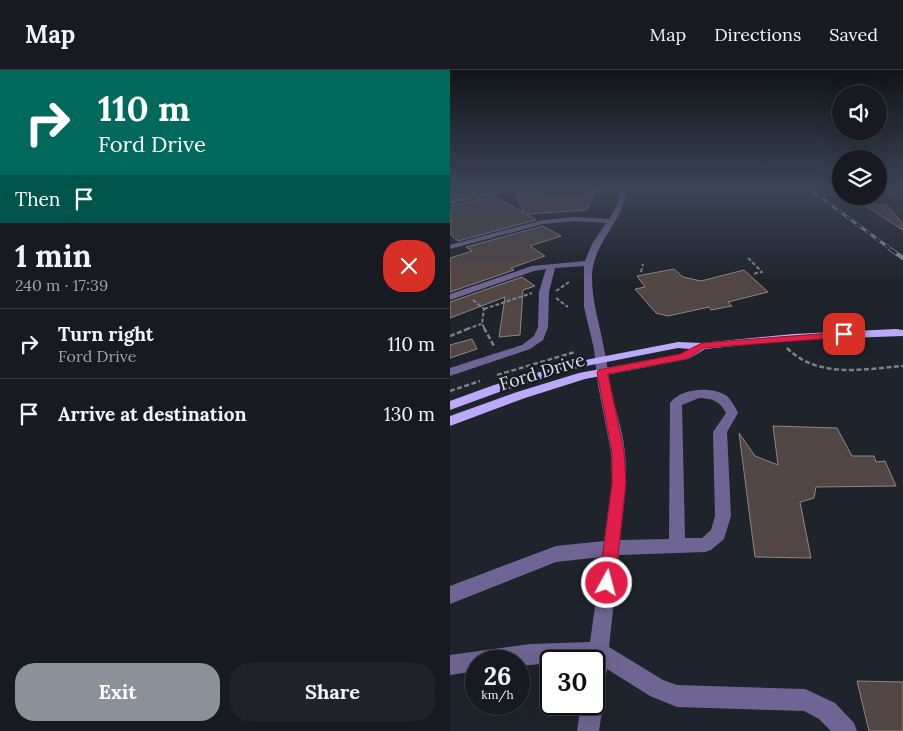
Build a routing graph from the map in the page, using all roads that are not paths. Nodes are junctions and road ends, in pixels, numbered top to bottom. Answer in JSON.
{"nodes":[{"id":1,"x":610,"y":221,"type":"joint"},
{"id":2,"x":450,"y":247,"type":"edge"},
{"id":3,"x":588,"y":263,"type":"junction"},
{"id":4,"x":551,"y":266,"type":"junction"},
{"id":5,"x":450,"y":297,"type":"edge"},
{"id":6,"x":901,"y":331,"type":"edge"},
{"id":7,"x":601,"y":366,"type":"junction"},
{"id":8,"x":450,"y":372,"type":"edge"},
{"id":9,"x":450,"y":406,"type":"edge"},
{"id":10,"x":450,"y":421,"type":"edge"},
{"id":11,"x":677,"y":546,"type":"junction"},
{"id":12,"x":611,"y":548,"type":"junction"},
{"id":13,"x":450,"y":595,"type":"edge"},
{"id":14,"x":599,"y":650,"type":"edge"},
{"id":15,"x":540,"y":654,"type":"edge"},
{"id":16,"x":605,"y":656,"type":"edge"},
{"id":17,"x":450,"y":665,"type":"edge"},
{"id":18,"x":590,"y":715,"type":"edge"},
{"id":19,"x":588,"y":731,"type":"edge"},
{"id":20,"x":846,"y":731,"type":"edge"}],
"edges":[{"from":1,"to":2,"type":"street"},
{"from":1,"to":3,"type":"street"},
{"from":3,"to":4,"type":"street"},
{"from":3,"to":7,"type":"street"},
{"from":4,"to":5,"type":"street"},
{"from":4,"to":8,"type":"street"},
{"from":6,"to":7,"type":"main road","name":"Ford Drive"},
{"from":7,"to":9,"type":"main road","name":"Ford Drive"},
{"from":7,"to":10,"type":"main road","name":"Ford Drive"},
{"from":7,"to":12,"type":"street"},
{"from":11,"to":11,"type":"street"},
{"from":11,"to":12,"type":"street"},
{"from":12,"to":13,"type":"street"},
{"from":12,"to":14,"type":"street"},
{"from":15,"to":17,"type":"street"},
{"from":16,"to":20,"type":"street"},
{"from":18,"to":19,"type":"street"}]}
